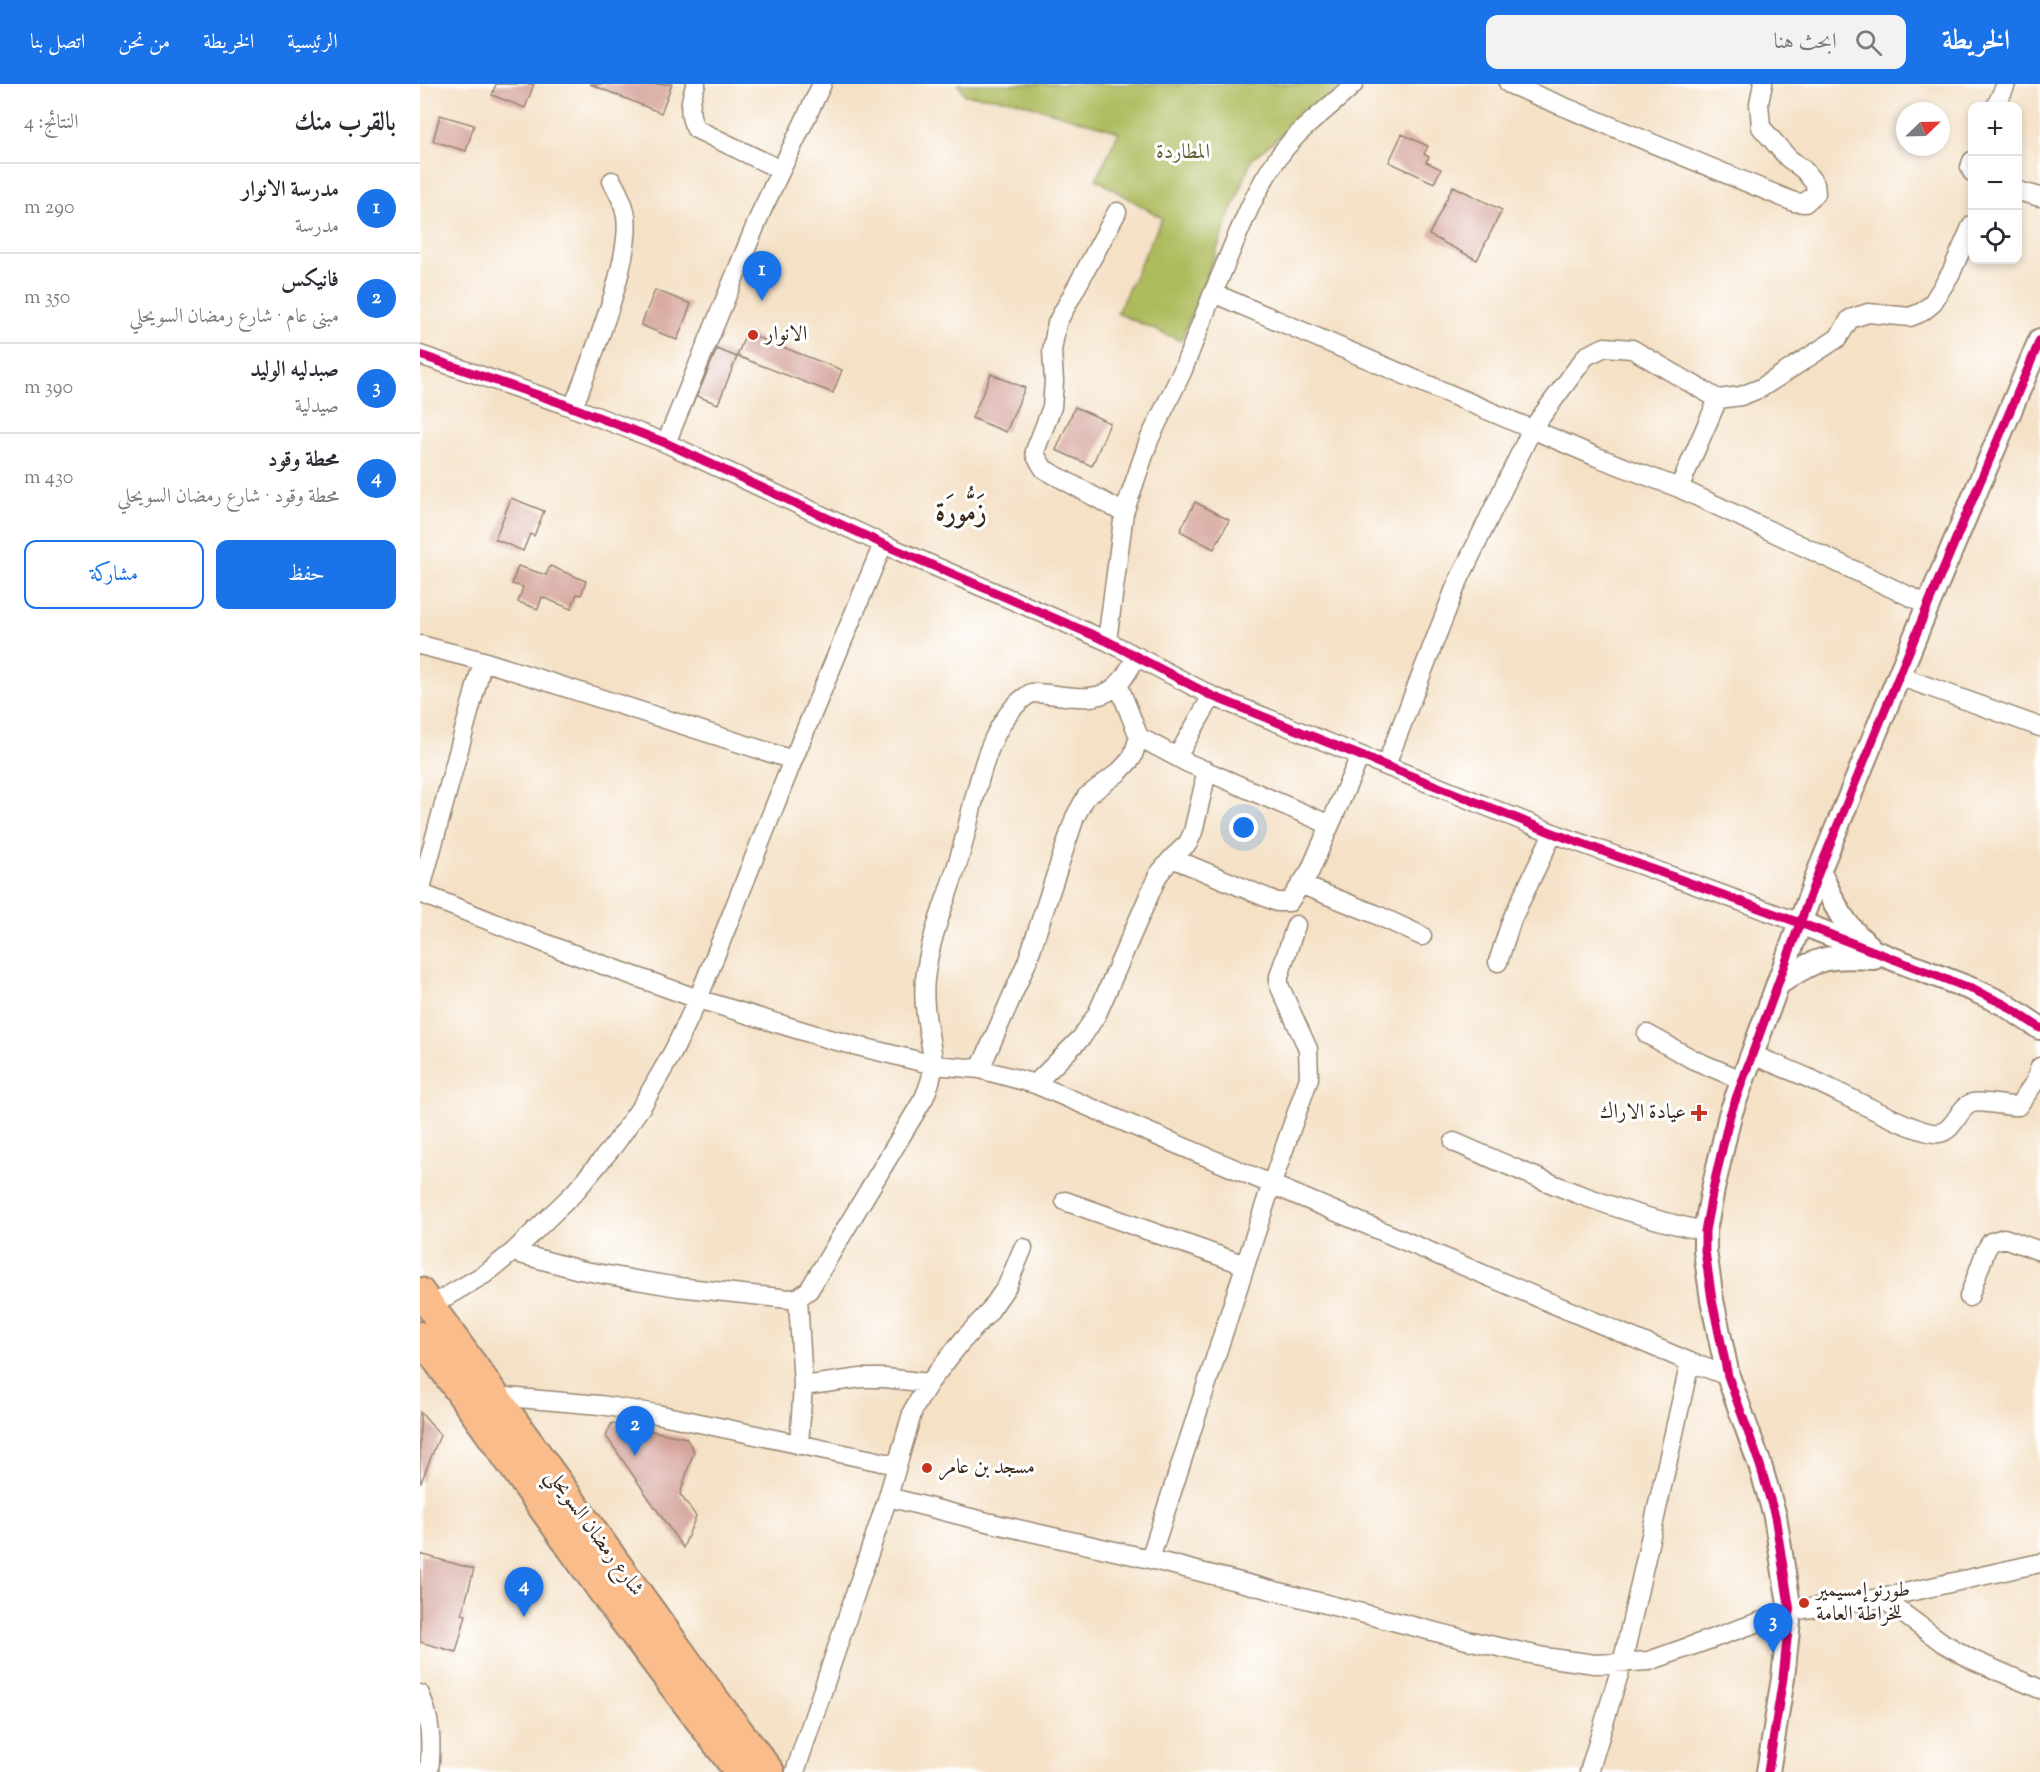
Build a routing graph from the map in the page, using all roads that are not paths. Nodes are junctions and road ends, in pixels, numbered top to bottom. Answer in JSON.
{"nodes":[{"id":1,"x":696,"y":84,"type":"edge"},
{"id":2,"x":822,"y":84,"type":"edge"},
{"id":3,"x":1354,"y":84,"type":"edge"},
{"id":4,"x":1509,"y":84,"type":"edge"},
{"id":5,"x":1763,"y":84,"type":"edge"},
{"id":6,"x":2006,"y":84,"type":"edge"},
{"id":7,"x":1998,"y":102,"type":"edge"},
{"id":8,"x":781,"y":170,"type":"junction"},
{"id":9,"x":612,"y":181,"type":"dead end"},
{"id":10,"x":2022,"y":192,"type":"edge"},
{"id":11,"x":2040,"y":198,"type":"edge"},
{"id":12,"x":1117,"y":212,"type":"dead end"},
{"id":13,"x":1968,"y":234,"type":"edge"},
{"id":14,"x":1213,"y":293,"type":"junction"},
{"id":15,"x":2040,"y":340,"type":"edge"},
{"id":16,"x":420,"y":355,"type":"edge"},
{"id":17,"x":1718,"y":399,"type":"junction"},
{"id":18,"x":573,"y":408,"type":"junction"},
{"id":19,"x":1532,"y":429,"type":"junction"},
{"id":20,"x":666,"y":443,"type":"junction"},
{"id":21,"x":1679,"y":488,"type":"junction"},
{"id":22,"x":1124,"y":513,"type":"junction"},
{"id":23,"x":883,"y":544,"type":"junction"},
{"id":24,"x":1928,"y":605,"type":"junction"},
{"id":25,"x":1107,"y":641,"type":"junction"},
{"id":26,"x":420,"y":645,"type":"edge"},
{"id":27,"x":1137,"y":656,"type":"junction"},
{"id":28,"x":483,"y":661,"type":"junction"},
{"id":29,"x":1899,"y":676,"type":"junction"},
{"id":30,"x":1118,"y":684,"type":"junction"},
{"id":31,"x":1212,"y":696,"type":"junction"},
{"id":32,"x":2040,"y":727,"type":"edge"},
{"id":33,"x":1139,"y":737,"type":"junction"},
{"id":34,"x":1360,"y":756,"type":"junction"},
{"id":35,"x":1176,"y":757,"type":"junction"},
{"id":36,"x":793,"y":760,"type":"junction"},
{"id":37,"x":1386,"y":765,"type":"junction"},
{"id":38,"x":1205,"y":770,"type":"junction"},
{"id":39,"x":1330,"y":825,"type":"junction"},
{"id":40,"x":1553,"y":833,"type":"junction"},
{"id":41,"x":1172,"y":858,"type":"junction"},
{"id":42,"x":1819,"y":871,"type":"junction"},
{"id":43,"x":1302,"y":885,"type":"junction"},
{"id":44,"x":420,"y":892,"type":"edge"},
{"id":45,"x":1800,"y":923,"type":"junction"},
{"id":46,"x":1296,"y":925,"type":"dead end"},
{"id":47,"x":1422,"y":936,"type":"dead end"},
{"id":48,"x":1887,"y":956,"type":"junction"},
{"id":49,"x":1498,"y":962,"type":"dead end"},
{"id":50,"x":1778,"y":984,"type":"junction"},
{"id":51,"x":698,"y":999,"type":"junction"},
{"id":52,"x":2040,"y":1028,"type":"edge"},
{"id":53,"x":1647,"y":1034,"type":"dead end"},
{"id":54,"x":1753,"y":1055,"type":"junction"},
{"id":55,"x":934,"y":1065,"type":"junction"},
{"id":56,"x":2040,"y":1067,"type":"edge"},
{"id":57,"x":980,"y":1069,"type":"junction"},
{"id":58,"x":1744,"y":1081,"type":"junction"},
{"id":59,"x":1035,"y":1084,"type":"junction"},
{"id":60,"x":1454,"y":1142,"type":"dead end"},
{"id":61,"x":1271,"y":1186,"type":"junction"},
{"id":62,"x":1065,"y":1202,"type":"dead end"},
{"id":63,"x":1705,"y":1231,"type":"junction"},
{"id":64,"x":1023,"y":1248,"type":"dead end"},
{"id":65,"x":2040,"y":1251,"type":"edge"},
{"id":66,"x":513,"y":1252,"type":"junction"},
{"id":67,"x":1245,"y":1265,"type":"junction"},
{"id":68,"x":1969,"y":1297,"type":"dead end"},
{"id":69,"x":798,"y":1298,"type":"junction"},
{"id":70,"x":425,"y":1299,"type":"edge"},
{"id":71,"x":420,"y":1336,"type":"edge"},
{"id":72,"x":1690,"y":1362,"type":"junction"},
{"id":73,"x":1728,"y":1376,"type":"junction"},
{"id":74,"x":929,"y":1383,"type":"junction"},
{"id":75,"x":803,"y":1386,"type":"junction"},
{"id":76,"x":495,"y":1396,"type":"junction"},
{"id":77,"x":799,"y":1445,"type":"junction"},
{"id":78,"x":896,"y":1465,"type":"junction"},
{"id":79,"x":888,"y":1497,"type":"junction"},
{"id":80,"x":1150,"y":1559,"type":"junction"},
{"id":81,"x":2040,"y":1563,"type":"edge"},
{"id":82,"x":1882,"y":1598,"type":"junction"},
{"id":83,"x":1790,"y":1611,"type":"junction"},
{"id":84,"x":1622,"y":1664,"type":"junction"},
{"id":85,"x":2040,"y":1689,"type":"edge"},
{"id":86,"x":420,"y":1694,"type":"edge"},
{"id":87,"x":429,"y":1772,"type":"edge"},
{"id":88,"x":738,"y":1772,"type":"edge"},
{"id":89,"x":770,"y":1772,"type":"edge"},
{"id":90,"x":795,"y":1772,"type":"edge"},
{"id":91,"x":1589,"y":1772,"type":"edge"},
{"id":92,"x":1768,"y":1772,"type":"edge"}],
"edges":[{"from":1,"to":8,"type":"street"},
{"from":2,"to":8,"type":"street"},
{"from":3,"to":14,"type":"street"},
{"from":4,"to":5,"type":"street"},
{"from":6,"to":7,"type":"street"},
{"from":8,"to":20,"type":"street"},
{"from":9,"to":18,"type":"street"},
{"from":10,"to":11,"type":"street"},
{"from":12,"to":22,"type":"street"},
{"from":13,"to":17,"type":"street"},
{"from":14,"to":19,"type":"street"},
{"from":14,"to":22,"type":"street"},
{"from":15,"to":24,"type":"street"},
{"from":16,"to":18,"type":"street"},
{"from":17,"to":19,"type":"street"},
{"from":17,"to":21,"type":"street"},
{"from":18,"to":20,"type":"street"},
{"from":19,"to":21,"type":"street"},
{"from":19,"to":37,"type":"street"},
{"from":20,"to":23,"type":"street"},
{"from":21,"to":24,"type":"street"},
{"from":22,"to":25,"type":"street"},
{"from":23,"to":25,"type":"street"},
{"from":23,"to":36,"type":"street"},
{"from":24,"to":29,"type":"street"},
{"from":25,"to":27,"type":"street"},
{"from":26,"to":28,"type":"street"},
{"from":27,"to":30,"type":"street"},
{"from":27,"to":31,"type":"street"},
{"from":28,"to":36,"type":"street"},
{"from":28,"to":44,"type":"street"},
{"from":29,"to":32,"type":"street"},
{"from":29,"to":42,"type":"street"},
{"from":30,"to":33,"type":"street"},
{"from":30,"to":55,"type":"street"},
{"from":31,"to":34,"type":"street"},
{"from":31,"to":35,"type":"street"},
{"from":33,"to":35,"type":"street"},
{"from":33,"to":57,"type":"street"},
{"from":34,"to":37,"type":"street"},
{"from":34,"to":39,"type":"street"},
{"from":35,"to":38,"type":"street"},
{"from":36,"to":51,"type":"street"},
{"from":37,"to":40,"type":"street"},
{"from":38,"to":39,"type":"street"},
{"from":38,"to":41,"type":"street"},
{"from":39,"to":43,"type":"street"},
{"from":40,"to":45,"type":"street"},
{"from":40,"to":49,"type":"street"},
{"from":41,"to":43,"type":"street"},
{"from":41,"to":59,"type":"street"},
{"from":42,"to":45,"type":"street"},
{"from":42,"to":48,"type":"street"},
{"from":43,"to":47,"type":"street"},
{"from":44,"to":51,"type":"street"},
{"from":45,"to":48,"type":"street"},
{"from":45,"to":50,"type":"street"},
{"from":46,"to":61,"type":"street"},
{"from":48,"to":50,"type":"street"},
{"from":48,"to":52,"type":"street"},
{"from":50,"to":54,"type":"street"},
{"from":51,"to":55,"type":"street"},
{"from":51,"to":66,"type":"street"},
{"from":53,"to":58,"type":"street"},
{"from":54,"to":56,"type":"street"},
{"from":54,"to":58,"type":"street"},
{"from":55,"to":57,"type":"street"},
{"from":55,"to":69,"type":"street"},
{"from":57,"to":59,"type":"street"},
{"from":58,"to":63,"type":"street"},
{"from":59,"to":61,"type":"street"},
{"from":60,"to":63,"type":"street"},
{"from":61,"to":67,"type":"street"},
{"from":61,"to":72,"type":"street"},
{"from":62,"to":67,"type":"street"},
{"from":63,"to":73,"type":"street"},
{"from":64,"to":74,"type":"street"},
{"from":65,"to":68,"type":"street"},
{"from":66,"to":69,"type":"street"},
{"from":66,"to":70,"type":"street"},
{"from":67,"to":80,"type":"street"},
{"from":69,"to":75,"type":"street"},
{"from":70,"to":76,"type":"main road","name":"شارع رمضان السويحلي"},
{"from":71,"to":88,"type":"main road","name":"شارع رمضان السويحلي"},
{"from":72,"to":73,"type":"street"},
{"from":72,"to":84,"type":"street"},
{"from":73,"to":83,"type":"street"},
{"from":74,"to":75,"type":"street"},
{"from":74,"to":78,"type":"street"},
{"from":75,"to":77,"type":"street"},
{"from":76,"to":77,"type":"street"},
{"from":76,"to":89,"type":"main road","name":"شارع رمضان السويحلي"},
{"from":77,"to":78,"type":"street"},
{"from":78,"to":79,"type":"street"},
{"from":79,"to":80,"type":"street"},
{"from":79,"to":90,"type":"street"},
{"from":80,"to":84,"type":"street"},
{"from":81,"to":82,"type":"street"},
{"from":82,"to":83,"type":"street"},
{"from":82,"to":85,"type":"street"},
{"from":83,"to":84,"type":"street"},
{"from":83,"to":92,"type":"street"},
{"from":84,"to":91,"type":"street"},
{"from":86,"to":87,"type":"street"}]}
